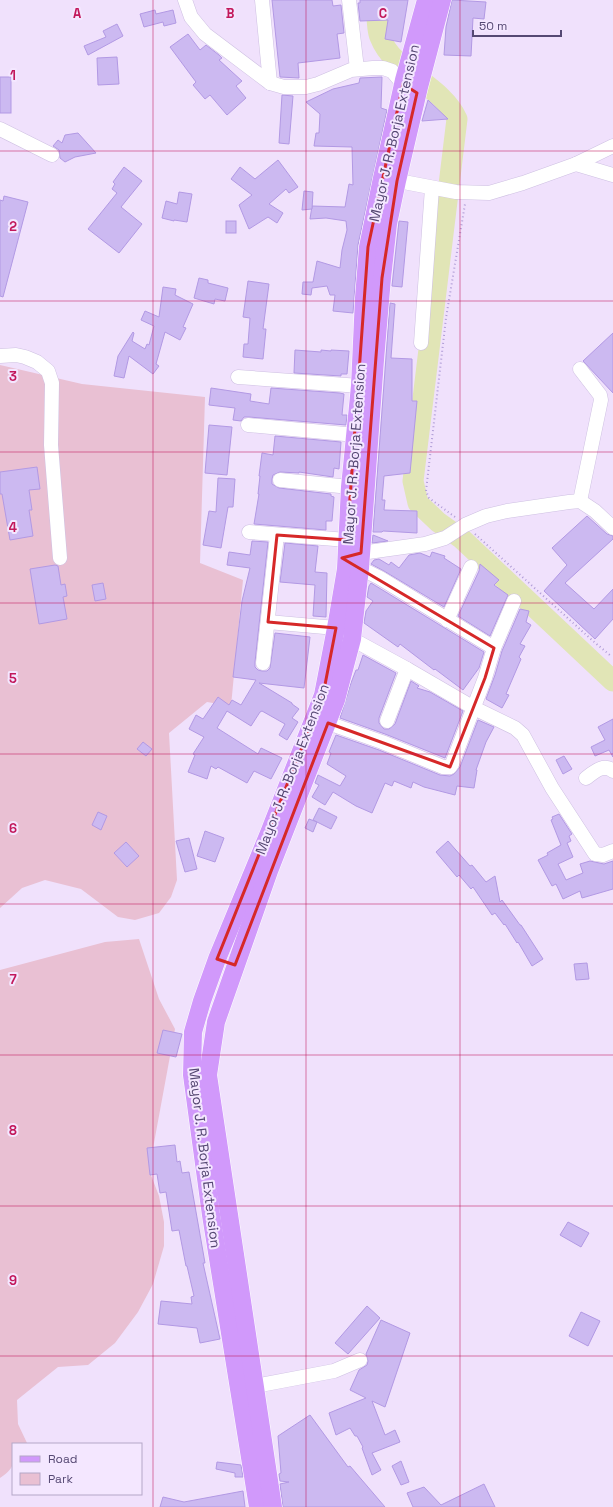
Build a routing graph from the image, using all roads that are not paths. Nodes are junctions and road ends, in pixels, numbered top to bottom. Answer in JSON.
{"nodes":[{"id":1,"x":185,"y":0,"type":"edge"},
{"id":2,"x":262,"y":0,"type":"edge"},
{"id":3,"x":349,"y":0,"type":"edge"},
{"id":4,"x":426,"y":0,"type":"edge"},
{"id":5,"x":442,"y":0,"type":"edge"},
{"id":6,"x":423,"y":44,"type":"junction"},
{"id":7,"x":357,"y":69,"type":"junction"},
{"id":8,"x":270,"y":83,"type":"junction"},
{"id":9,"x":411,"y":86,"type":"junction"},
{"id":10,"x":0,"y":129,"type":"edge"},
{"id":11,"x":613,"y":146,"type":"edge"},
{"id":12,"x":52,"y":155,"type":"dead end"},
{"id":13,"x":576,"y":164,"type":"junction"},
{"id":14,"x":613,"y":175,"type":"edge"},
{"id":15,"x":389,"y":180,"type":"junction"},
{"id":16,"x":437,"y":189,"type":"junction"},
{"id":17,"x":421,"y":343,"type":"dead end"},
{"id":18,"x":0,"y":356,"type":"edge"},
{"id":19,"x":368,"y":360,"type":"junction"},
{"id":20,"x":580,"y":369,"type":"dead end"},
{"id":21,"x":238,"y":377,"type":"dead end"},
{"id":22,"x":360,"y":386,"type":"junction"},
{"id":23,"x":248,"y":425,"type":"dead end"},
{"id":24,"x":356,"y":435,"type":"junction"},
{"id":25,"x":280,"y":480,"type":"dead end"},
{"id":26,"x":350,"y":487,"type":"junction"},
{"id":27,"x":580,"y":501,"type":"junction"},
{"id":28,"x":613,"y":528,"type":"edge"},
{"id":29,"x":249,"y":532,"type":"dead end"},
{"id":30,"x":277,"y":535,"type":"junction"},
{"id":31,"x":352,"y":557,"type":"junction"},
{"id":32,"x":60,"y":558,"type":"dead end"},
{"id":33,"x":471,"y":567,"type":"dead end"},
{"id":34,"x":514,"y":601,"type":"dead end"},
{"id":35,"x":446,"y":620,"type":"junction"},
{"id":36,"x":268,"y":622,"type":"junction"},
{"id":37,"x":336,"y":628,"type":"junction"},
{"id":38,"x":352,"y":639,"type":"junction"},
{"id":39,"x":494,"y":648,"type":"junction"},
{"id":40,"x":263,"y":663,"type":"dead end"},
{"id":41,"x":407,"y":669,"type":"junction"},
{"id":42,"x":329,"y":698,"type":"junction"},
{"id":43,"x":474,"y":708,"type":"junction"},
{"id":44,"x":387,"y":721,"type":"dead end"},
{"id":45,"x":328,"y":723,"type":"junction"},
{"id":46,"x":613,"y":771,"type":"edge"},
{"id":47,"x":586,"y":778,"type":"dead end"},
{"id":48,"x":613,"y":851,"type":"edge"},
{"id":49,"x":217,"y":959,"type":"junction"},
{"id":50,"x":236,"y":965,"type":"junction"},
{"id":51,"x":360,"y":1360,"type":"dead end"},
{"id":52,"x":255,"y":1386,"type":"junction"},
{"id":53,"x":266,"y":1506,"type":"edge"}],
"edges":[{"from":1,"to":8,"type":"street"},
{"from":2,"to":8,"type":"street"},
{"from":3,"to":7,"type":"street"},
{"from":4,"to":6,"type":"main road","name":"Mayor J. R. Borja Extension"},
{"from":5,"to":6,"type":"main road","name":"Mayor J. R. Borja Extension"},
{"from":6,"to":9,"type":"main road","name":"Mayor J. R. Borja Extension"},
{"from":7,"to":8,"type":"street"},
{"from":7,"to":9,"type":"street"},
{"from":9,"to":15,"type":"main road","name":"Mayor J. R. Borja Extension"},
{"from":10,"to":12,"type":"street"},
{"from":11,"to":13,"type":"street"},
{"from":13,"to":14,"type":"street"},
{"from":13,"to":16,"type":"street"},
{"from":15,"to":16,"type":"street"},
{"from":15,"to":19,"type":"main road","name":"Mayor J. R. Borja Extension"},
{"from":16,"to":17,"type":"street"},
{"from":18,"to":32,"type":"street"},
{"from":19,"to":22,"type":"main road","name":"Mayor J. R. Borja Extension"},
{"from":19,"to":31,"type":"main road","name":"Mayor J. R. Borja Extension"},
{"from":20,"to":27,"type":"street"},
{"from":21,"to":22,"type":"street"},
{"from":22,"to":24,"type":"main road","name":"Mayor J. R. Borja Extension"},
{"from":23,"to":24,"type":"street"},
{"from":24,"to":26,"type":"main road","name":"Mayor J. R. Borja Extension"},
{"from":25,"to":26,"type":"street"},
{"from":26,"to":31,"type":"main road","name":"Mayor J. R. Borja Extension"},
{"from":27,"to":28,"type":"street"},
{"from":27,"to":31,"type":"street"},
{"from":29,"to":30,"type":"street"},
{"from":30,"to":31,"type":"street"},
{"from":30,"to":36,"type":"street"},
{"from":31,"to":35,"type":"street"},
{"from":31,"to":37,"type":"main road","name":"Mayor J. R. Borja Extension"},
{"from":31,"to":38,"type":"main road","name":"Mayor J. R. Borja Extension"},
{"from":33,"to":35,"type":"street"},
{"from":34,"to":39,"type":"street"},
{"from":35,"to":39,"type":"street"},
{"from":36,"to":37,"type":"street"},
{"from":36,"to":40,"type":"street"},
{"from":37,"to":42,"type":"main road","name":"Mayor J. R. Borja Extension"},
{"from":38,"to":41,"type":"street"},
{"from":38,"to":42,"type":"main road","name":"Mayor J. R. Borja Extension"},
{"from":39,"to":43,"type":"street"},
{"from":41,"to":43,"type":"street"},
{"from":41,"to":44,"type":"street"},
{"from":42,"to":45,"type":"main road","name":"Mayor J. R. Borja Extension"},
{"from":42,"to":49,"type":"main road","name":"Mayor J. R. Borja Extension"},
{"from":43,"to":45,"type":"street"},
{"from":43,"to":48,"type":"street"},
{"from":45,"to":50,"type":"main road","name":"Mayor J. R. Borja Extension"},
{"from":46,"to":47,"type":"street"},
{"from":49,"to":50,"type":"main road"},
{"from":49,"to":53,"type":"main road","name":"Mayor J. R. Borja Extension"},
{"from":50,"to":52,"type":"main road","name":"Mayor J. R. Borja Extension"},
{"from":51,"to":52,"type":"street"},
{"from":52,"to":53,"type":"main road","name":"Mayor J. R. Borja Extension"}]}
